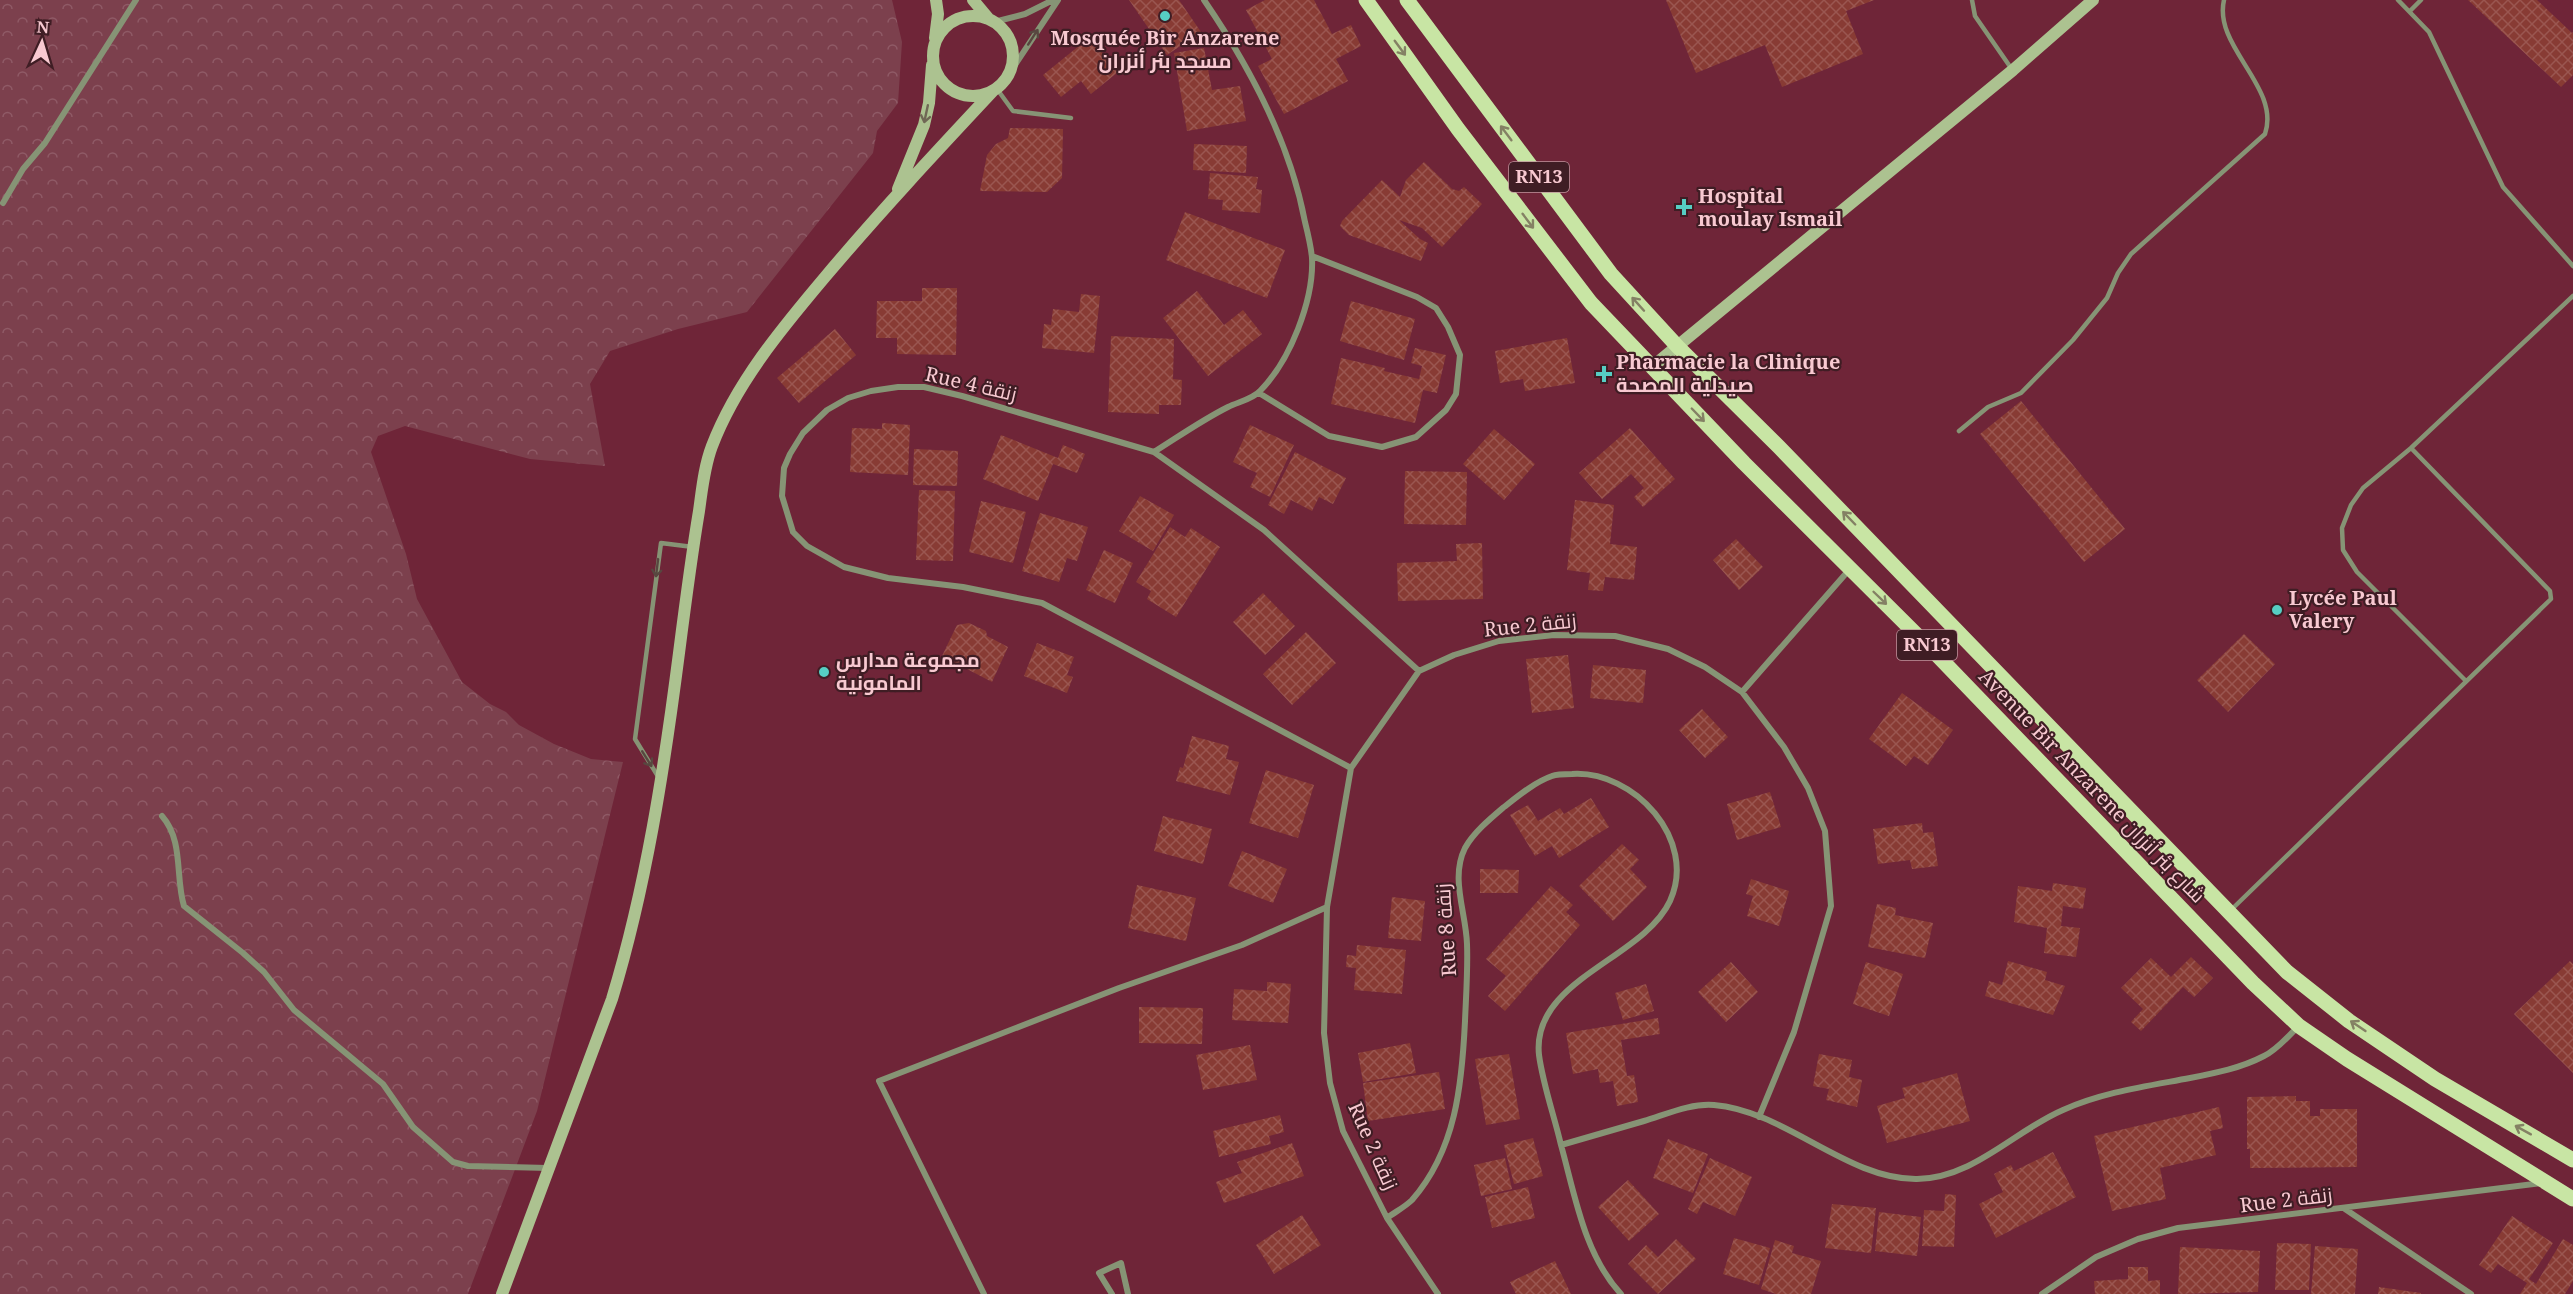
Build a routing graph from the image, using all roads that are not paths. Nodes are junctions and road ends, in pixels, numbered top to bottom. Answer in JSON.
{"nodes":[{"id":1,"x":135,"y":0,"type":"edge"},
{"id":2,"x":936,"y":0,"type":"edge"},
{"id":3,"x":973,"y":0,"type":"edge"},
{"id":4,"x":1056,"y":0,"type":"edge"},
{"id":5,"x":1204,"y":0,"type":"edge"},
{"id":6,"x":1366,"y":0,"type":"edge"},
{"id":7,"x":1407,"y":0,"type":"edge"},
{"id":8,"x":1972,"y":0,"type":"edge"},
{"id":9,"x":2093,"y":0,"type":"edge"},
{"id":10,"x":2224,"y":0,"type":"edge"},
{"id":11,"x":2398,"y":0,"type":"edge"},
{"id":12,"x":2421,"y":0,"type":"edge"},
{"id":13,"x":2410,"y":11,"type":"junction"},
{"id":14,"x":992,"y":21,"type":"junction"},
{"id":15,"x":935,"y":42,"type":"junction"},
{"id":16,"x":932,"y":56,"type":"junction"},
{"id":17,"x":2013,"y":70,"type":"junction"},
{"id":18,"x":1009,"y":75,"type":"junction"},
{"id":19,"x":995,"y":90,"type":"junction"},
{"id":20,"x":1071,"y":118,"type":"dead end"},
{"id":21,"x":895,"y":195,"type":"junction"},
{"id":22,"x":3,"y":203,"type":"dead end"},
{"id":23,"x":1312,"y":256,"type":"junction"},
{"id":24,"x":2573,"y":266,"type":"edge"},
{"id":25,"x":2573,"y":296,"type":"edge"},
{"id":26,"x":1678,"y":347,"type":"junction"},
{"id":27,"x":1652,"y":367,"type":"junction"},
{"id":28,"x":1259,"y":393,"type":"junction"},
{"id":29,"x":1959,"y":431,"type":"dead end"},
{"id":30,"x":2411,"y":448,"type":"junction"},
{"id":31,"x":1154,"y":452,"type":"junction"},
{"id":32,"x":693,"y":547,"type":"junction"},
{"id":33,"x":1850,"y":569,"type":"junction"},
{"id":34,"x":1419,"y":671,"type":"junction"},
{"id":35,"x":2466,"y":681,"type":"junction"},
{"id":36,"x":1742,"y":692,"type":"junction"},
{"id":37,"x":1351,"y":768,"type":"junction"},
{"id":38,"x":660,"y":779,"type":"junction"},
{"id":39,"x":162,"y":816,"type":"dead end"},
{"id":40,"x":1327,"y":907,"type":"junction"},
{"id":41,"x":2229,"y":912,"type":"junction"},
{"id":42,"x":2299,"y":1026,"type":"junction"},
{"id":43,"x":1759,"y":1116,"type":"junction"},
{"id":44,"x":1561,"y":1145,"type":"junction"},
{"id":45,"x":2573,"y":1160,"type":"edge"},
{"id":46,"x":549,"y":1168,"type":"junction"},
{"id":47,"x":2549,"y":1182,"type":"junction"},
{"id":48,"x":2573,"y":1199,"type":"edge"},
{"id":49,"x":2345,"y":1209,"type":"junction"},
{"id":50,"x":1387,"y":1218,"type":"junction"},
{"id":51,"x":502,"y":1294,"type":"edge"},
{"id":52,"x":984,"y":1294,"type":"edge"},
{"id":53,"x":1112,"y":1294,"type":"edge"},
{"id":54,"x":1128,"y":1294,"type":"edge"},
{"id":55,"x":1438,"y":1294,"type":"edge"},
{"id":56,"x":1621,"y":1294,"type":"edge"},
{"id":57,"x":2042,"y":1294,"type":"edge"},
{"id":58,"x":2471,"y":1294,"type":"edge"}],
"edges":[{"from":1,"to":22,"type":"street"},
{"from":2,"to":15,"type":"main road"},
{"from":3,"to":14,"type":"main road"},
{"from":4,"to":14,"type":"street"},
{"from":18,"to":4,"type":"street","one_way":true},
{"from":5,"to":23,"type":"street"},
{"from":6,"to":27,"type":"main road","name":"Avenue Bir Anzarene شارع بئر أنزران","number":"RN13","one_way":true},
{"from":26,"to":7,"type":"main road","name":"Avenue Bir Anzarene شارع بئر أنزران","number":"RN13","one_way":true},
{"from":8,"to":17,"type":"lane"},
{"from":9,"to":17,"type":"main road"},
{"from":10,"to":29,"type":"lane"},
{"from":11,"to":13,"type":"lane"},
{"from":12,"to":13,"type":"lane"},
{"from":13,"to":24,"type":"lane"},
{"from":14,"to":15,"type":"main road"},
{"from":14,"to":18,"type":"main road"},
{"from":15,"to":16,"type":"main road"},
{"from":16,"to":19,"type":"main road"},
{"from":16,"to":21,"type":"main road","one_way":true},
{"from":17,"to":26,"type":"main road"},
{"from":18,"to":19,"type":"main road"},
{"from":19,"to":20,"type":"lane"},
{"from":19,"to":21,"type":"main road"},
{"from":21,"to":32,"type":"main road"},
{"from":23,"to":28,"type":"street"},
{"from":23,"to":28,"type":"street"},
{"from":25,"to":30,"type":"lane"},
{"from":26,"to":27,"type":"main road"},
{"from":41,"to":26,"type":"main road","name":"Avenue Bir Anzarene شارع بئر أنزران","number":"RN13","one_way":true},
{"from":27,"to":33,"type":"main road","name":"Avenue Bir Anzarene شارع بئر أنزران","number":"RN13","one_way":true},
{"from":28,"to":31,"type":"street"},
{"from":30,"to":35,"type":"lane"},
{"from":30,"to":35,"type":"lane"},
{"from":31,"to":34,"type":"street","name":"Rue 4 زنقة"},
{"from":31,"to":37,"type":"street","name":"Rue 4 زنقة"},
{"from":32,"to":38,"type":"main road"},
{"from":32,"to":38,"type":"lane","one_way":true},
{"from":33,"to":36,"type":"street"},
{"from":33,"to":42,"type":"main road","name":"Avenue Bir Anzarene شارع بئر أنزران","number":"RN13","one_way":true},
{"from":34,"to":36,"type":"street","name":"Rue 2 زنقة"},
{"from":34,"to":37,"type":"street","name":"Rue 2 زنقة"},
{"from":35,"to":41,"type":"lane"},
{"from":36,"to":43,"type":"street","name":"Rue 2 زنقة"},
{"from":37,"to":40,"type":"street","name":"Rue 2 زنقة"},
{"from":38,"to":46,"type":"main road"},
{"from":39,"to":46,"type":"street"},
{"from":40,"to":50,"type":"street","name":"Rue 2 زنقة"},
{"from":40,"to":52,"type":"street"},
{"from":45,"to":41,"type":"main road","name":"Avenue Bir Anzarene شارع بئر أنزران","number":"RN13","one_way":true},
{"from":42,"to":43,"type":"street"},
{"from":42,"to":47,"type":"main road","name":"Avenue Bir Anzarene شارع بئر أنزران","number":"RN13"},
{"from":43,"to":44,"type":"street"},
{"from":44,"to":50,"type":"street","name":"Rue 8 زنقة"},
{"from":44,"to":56,"type":"street","name":"Rue 8 زنقة"},
{"from":46,"to":51,"type":"main road"},
{"from":47,"to":48,"type":"main road","name":"Avenue Bir Anzarene شارع بئر أنزران","number":"RN13"},
{"from":47,"to":49,"type":"street","name":"Rue 2 زنقة"},
{"from":49,"to":57,"type":"street","name":"Rue 2 زنقة"},
{"from":49,"to":58,"type":"street"},
{"from":50,"to":55,"type":"street","name":"Rue 2 زنقة"},
{"from":53,"to":54,"type":"street"}]}
